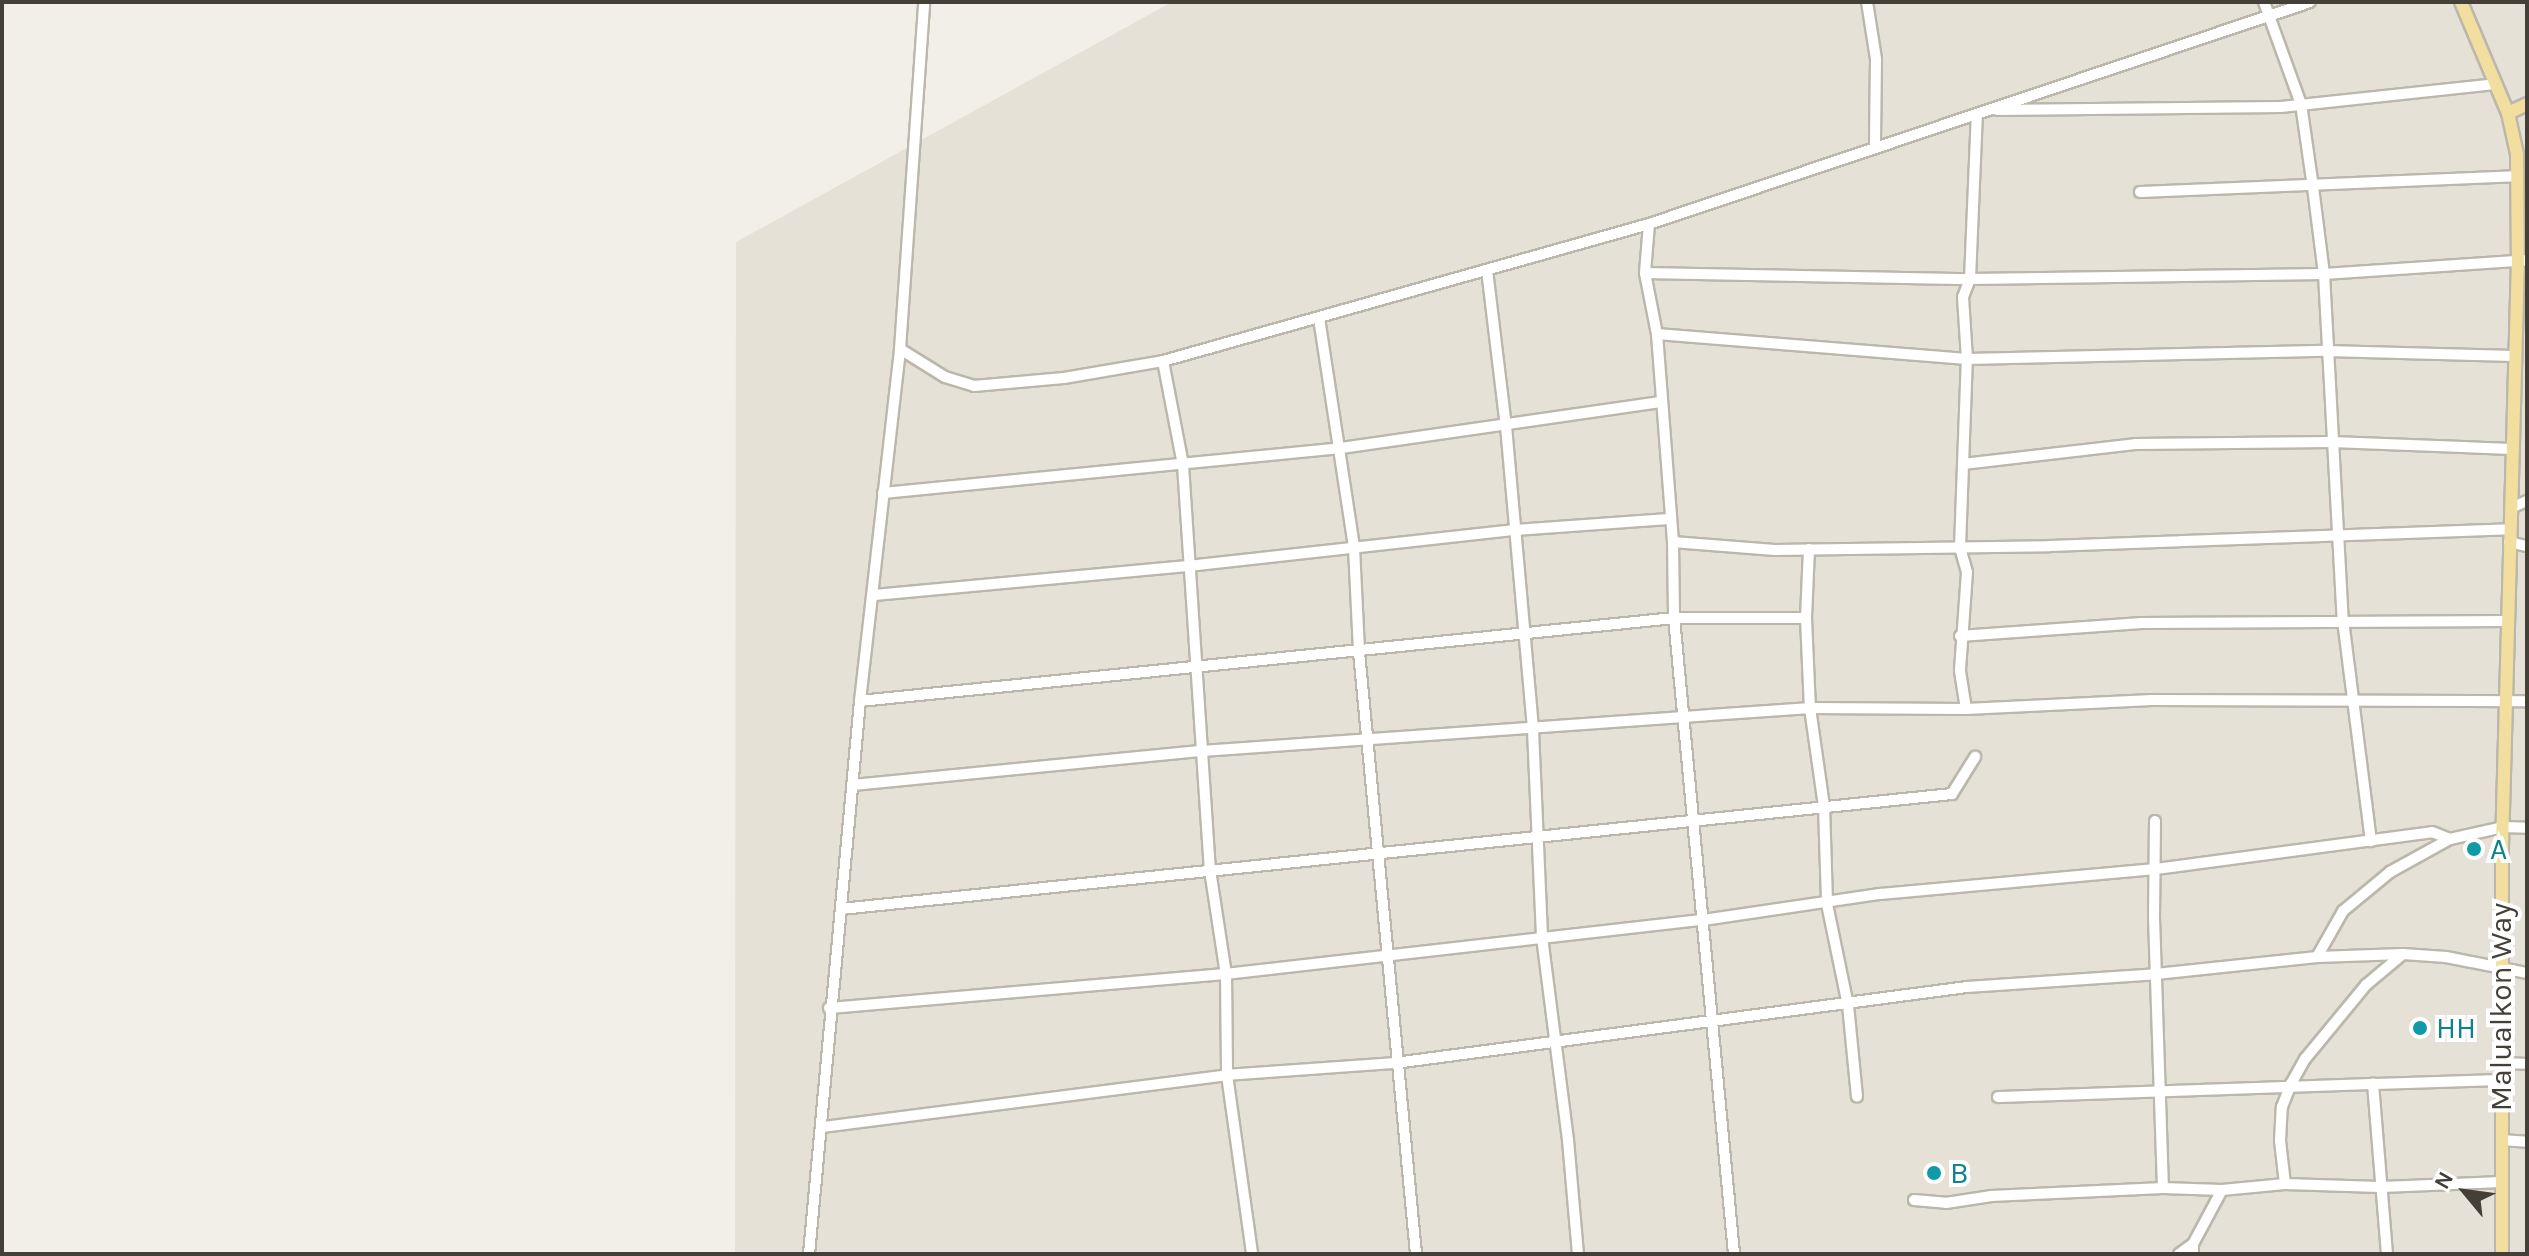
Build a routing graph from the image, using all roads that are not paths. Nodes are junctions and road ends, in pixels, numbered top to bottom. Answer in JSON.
{"nodes":[{"id":1,"x":924,"y":2,"type":"edge"},
{"id":2,"x":1867,"y":2,"type":"edge"},
{"id":3,"x":2264,"y":2,"type":"edge"},
{"id":4,"x":2310,"y":2,"type":"edge"},
{"id":5,"x":2461,"y":2,"type":"edge"},
{"id":6,"x":2269,"y":16,"type":"junction"},
{"id":7,"x":2495,"y":84,"type":"junction"},
{"id":8,"x":2301,"y":104,"type":"junction"},
{"id":9,"x":2527,"y":104,"type":"edge"},
{"id":10,"x":1982,"y":112,"type":"junction"},
{"id":11,"x":2508,"y":113,"type":"junction"},
{"id":12,"x":1875,"y":147,"type":"junction"},
{"id":13,"x":2516,"y":176,"type":"junction"},
{"id":14,"x":2313,"y":187,"type":"junction"},
{"id":15,"x":2140,"y":192,"type":"dead end"},
{"id":16,"x":1649,"y":224,"type":"junction"},
{"id":17,"x":2522,"y":260,"type":"edge"},
{"id":18,"x":1487,"y":270,"type":"junction"},
{"id":19,"x":1645,"y":273,"type":"junction"},
{"id":20,"x":2324,"y":274,"type":"junction"},
{"id":21,"x":1970,"y":279,"type":"junction"},
{"id":22,"x":1319,"y":318,"type":"junction"},
{"id":23,"x":1657,"y":334,"type":"junction"},
{"id":24,"x":900,"y":349,"type":"junction"},
{"id":25,"x":2326,"y":351,"type":"junction"},
{"id":26,"x":2514,"y":356,"type":"junction"},
{"id":27,"x":1967,"y":359,"type":"junction"},
{"id":28,"x":1163,"y":361,"type":"junction"},
{"id":29,"x":1661,"y":402,"type":"junction"},
{"id":30,"x":1506,"y":426,"type":"junction"},
{"id":31,"x":2332,"y":442,"type":"junction"},
{"id":32,"x":1341,"y":448,"type":"junction"},
{"id":33,"x":2512,"y":449,"type":"junction"},
{"id":34,"x":1963,"y":464,"type":"junction"},
{"id":35,"x":1183,"y":465,"type":"junction"},
{"id":36,"x":883,"y":493,"type":"junction"},
{"id":37,"x":2527,"y":501,"type":"edge"},
{"id":38,"x":2511,"y":508,"type":"junction"},
{"id":39,"x":1669,"y":519,"type":"junction"},
{"id":40,"x":1515,"y":530,"type":"junction"},
{"id":41,"x":2338,"y":535,"type":"junction"},
{"id":42,"x":2510,"y":536,"type":"junction"},
{"id":43,"x":1673,"y":542,"type":"junction"},
{"id":44,"x":2527,"y":546,"type":"edge"},
{"id":45,"x":1960,"y":547,"type":"junction"},
{"id":46,"x":1354,"y":548,"type":"junction"},
{"id":47,"x":1809,"y":549,"type":"junction"},
{"id":48,"x":1188,"y":566,"type":"junction"},
{"id":49,"x":874,"y":595,"type":"junction"},
{"id":50,"x":1674,"y":618,"type":"junction"},
{"id":51,"x":1806,"y":618,"type":"junction"},
{"id":52,"x":2343,"y":620,"type":"junction"},
{"id":53,"x":2507,"y":621,"type":"junction"},
{"id":54,"x":1525,"y":634,"type":"junction"},
{"id":55,"x":1960,"y":636,"type":"junction"},
{"id":56,"x":1359,"y":652,"type":"junction"},
{"id":57,"x":1198,"y":667,"type":"junction"},
{"id":58,"x":2507,"y":699,"type":"junction"},
{"id":59,"x":860,"y":701,"type":"junction"},
{"id":60,"x":2527,"y":701,"type":"edge"},
{"id":61,"x":2353,"y":702,"type":"junction"},
{"id":62,"x":1810,"y":708,"type":"junction"},
{"id":63,"x":1966,"y":709,"type":"junction"},
{"id":64,"x":1685,"y":716,"type":"junction"},
{"id":65,"x":1533,"y":730,"type":"junction"},
{"id":66,"x":1368,"y":742,"type":"junction"},
{"id":67,"x":1202,"y":751,"type":"junction"},
{"id":68,"x":1975,"y":757,"type":"dead end"},
{"id":69,"x":853,"y":785,"type":"junction"},
{"id":70,"x":1824,"y":806,"type":"junction"},
{"id":71,"x":1695,"y":821,"type":"junction"},
{"id":72,"x":2155,"y":821,"type":"dead end"},
{"id":73,"x":2503,"y":827,"type":"junction"},
{"id":74,"x":2527,"y":828,"type":"edge"},
{"id":75,"x":1536,"y":837,"type":"junction"},
{"id":76,"x":2450,"y":839,"type":"junction"},
{"id":77,"x":2371,"y":841,"type":"junction"},
{"id":78,"x":1377,"y":852,"type":"junction"},
{"id":79,"x":2156,"y":869,"type":"junction"},
{"id":80,"x":1210,"y":870,"type":"junction"},
{"id":81,"x":1827,"y":904,"type":"junction"},
{"id":82,"x":841,"y":909,"type":"junction"},
{"id":83,"x":1703,"y":920,"type":"junction"},
{"id":84,"x":1542,"y":937,"type":"junction"},
{"id":85,"x":2403,"y":954,"type":"junction"},
{"id":86,"x":1389,"y":955,"type":"junction"},
{"id":87,"x":2317,"y":957,"type":"junction"},
{"id":88,"x":2501,"y":967,"type":"junction"},
{"id":89,"x":2527,"y":973,"type":"edge"},
{"id":90,"x":1226,"y":974,"type":"junction"},
{"id":91,"x":2156,"y":974,"type":"junction"},
{"id":92,"x":1848,"y":1005,"type":"junction"},
{"id":93,"x":829,"y":1008,"type":"junction"},
{"id":94,"x":1713,"y":1021,"type":"junction"},
{"id":95,"x":1556,"y":1041,"type":"junction"},
{"id":96,"x":1395,"y":1063,"type":"junction"},
{"id":97,"x":2502,"y":1063,"type":"junction"},
{"id":98,"x":2527,"y":1064,"type":"edge"},
{"id":99,"x":1227,"y":1075,"type":"junction"},
{"id":100,"x":2502,"y":1080,"type":"junction"},
{"id":101,"x":2291,"y":1084,"type":"junction"},
{"id":102,"x":2373,"y":1084,"type":"junction"},
{"id":103,"x":2159,"y":1092,"type":"junction"},
{"id":104,"x":1857,"y":1097,"type":"dead end"},
{"id":105,"x":1998,"y":1097,"type":"dead end"},
{"id":106,"x":823,"y":1127,"type":"junction"},
{"id":107,"x":2501,"y":1140,"type":"junction"},
{"id":108,"x":2527,"y":1142,"type":"edge"},
{"id":109,"x":2502,"y":1182,"type":"junction"},
{"id":110,"x":2285,"y":1184,"type":"junction"},
{"id":111,"x":2380,"y":1187,"type":"junction"},
{"id":112,"x":2163,"y":1188,"type":"junction"},
{"id":113,"x":2222,"y":1190,"type":"junction"},
{"id":114,"x":1914,"y":1200,"type":"dead end"},
{"id":115,"x":2193,"y":1249,"type":"edge"},
{"id":116,"x":809,"y":1254,"type":"edge"},
{"id":117,"x":1252,"y":1254,"type":"edge"},
{"id":118,"x":1416,"y":1254,"type":"edge"},
{"id":119,"x":1578,"y":1254,"type":"edge"},
{"id":120,"x":1734,"y":1254,"type":"edge"},
{"id":121,"x":2179,"y":1254,"type":"edge"},
{"id":122,"x":2387,"y":1254,"type":"edge"},
{"id":123,"x":2502,"y":1254,"type":"edge"}],
"edges":[{"from":1,"to":24,"type":"street"},
{"from":2,"to":12,"type":"street"},
{"from":3,"to":6,"type":"street"},
{"from":4,"to":6,"type":"street"},
{"from":5,"to":7,"type":"main road","name":"Malualkon Way"},
{"from":6,"to":8,"type":"street"},
{"from":6,"to":10,"type":"street"},
{"from":7,"to":8,"type":"street"},
{"from":7,"to":11,"type":"main road","name":"Malualkon Way"},
{"from":8,"to":10,"type":"street"},
{"from":8,"to":14,"type":"street"},
{"from":9,"to":11,"type":"main road"},
{"from":10,"to":12,"type":"street"},
{"from":10,"to":21,"type":"street"},
{"from":11,"to":13,"type":"main road","name":"Malualkon Way"},
{"from":12,"to":16,"type":"street"},
{"from":13,"to":14,"type":"street"},
{"from":13,"to":17,"type":"main road","name":"Malualkon Way"},
{"from":14,"to":15,"type":"street"},
{"from":14,"to":20,"type":"street"},
{"from":16,"to":18,"type":"street"},
{"from":16,"to":19,"type":"street"},
{"from":17,"to":20,"type":"street"},
{"from":17,"to":26,"type":"main road","name":"Malualkon Way"},
{"from":18,"to":22,"type":"street"},
{"from":18,"to":30,"type":"street"},
{"from":19,"to":21,"type":"street"},
{"from":19,"to":23,"type":"street"},
{"from":20,"to":21,"type":"street"},
{"from":20,"to":25,"type":"street"},
{"from":21,"to":27,"type":"street"},
{"from":22,"to":28,"type":"street"},
{"from":22,"to":32,"type":"street"},
{"from":23,"to":27,"type":"street"},
{"from":23,"to":29,"type":"street"},
{"from":24,"to":28,"type":"street"},
{"from":24,"to":36,"type":"street"},
{"from":25,"to":26,"type":"street"},
{"from":25,"to":27,"type":"street"},
{"from":25,"to":31,"type":"street"},
{"from":26,"to":33,"type":"main road","name":"Malualkon Way"},
{"from":27,"to":34,"type":"street"},
{"from":28,"to":35,"type":"street"},
{"from":29,"to":30,"type":"street"},
{"from":29,"to":39,"type":"street"},
{"from":30,"to":32,"type":"street"},
{"from":30,"to":40,"type":"street"},
{"from":31,"to":33,"type":"street"},
{"from":31,"to":34,"type":"street"},
{"from":31,"to":41,"type":"street"},
{"from":32,"to":35,"type":"street"},
{"from":32,"to":46,"type":"street"},
{"from":33,"to":38,"type":"main road","name":"Malualkon Way"},
{"from":34,"to":45,"type":"street"},
{"from":35,"to":36,"type":"street"},
{"from":35,"to":48,"type":"street"},
{"from":36,"to":49,"type":"street"},
{"from":37,"to":38,"type":"street"},
{"from":38,"to":42,"type":"main road","name":"Malualkon Way"},
{"from":39,"to":40,"type":"street"},
{"from":39,"to":43,"type":"street"},
{"from":40,"to":46,"type":"street"},
{"from":40,"to":54,"type":"street"},
{"from":41,"to":42,"type":"street"},
{"from":41,"to":45,"type":"street"},
{"from":41,"to":52,"type":"street"},
{"from":42,"to":44,"type":"street"},
{"from":42,"to":53,"type":"main road","name":"Malualkon Way"},
{"from":43,"to":47,"type":"street"},
{"from":43,"to":50,"type":"street"},
{"from":45,"to":47,"type":"street"},
{"from":45,"to":55,"type":"street"},
{"from":46,"to":48,"type":"street"},
{"from":46,"to":56,"type":"street"},
{"from":47,"to":51,"type":"street"},
{"from":48,"to":49,"type":"street"},
{"from":48,"to":57,"type":"street"},
{"from":49,"to":59,"type":"street"},
{"from":50,"to":51,"type":"street"},
{"from":50,"to":54,"type":"street"},
{"from":50,"to":64,"type":"street"},
{"from":51,"to":62,"type":"street"},
{"from":52,"to":53,"type":"street"},
{"from":52,"to":55,"type":"street"},
{"from":52,"to":61,"type":"street"},
{"from":53,"to":58,"type":"main road","name":"Malualkon Way"},
{"from":54,"to":56,"type":"street"},
{"from":54,"to":65,"type":"street"},
{"from":55,"to":63,"type":"street"},
{"from":56,"to":57,"type":"street"},
{"from":56,"to":66,"type":"street"},
{"from":57,"to":59,"type":"street"},
{"from":57,"to":67,"type":"street"},
{"from":58,"to":60,"type":"street"},
{"from":58,"to":61,"type":"street"},
{"from":58,"to":73,"type":"main road","name":"Malualkon Way"},
{"from":59,"to":69,"type":"street"},
{"from":61,"to":63,"type":"street"},
{"from":61,"to":77,"type":"street"},
{"from":62,"to":63,"type":"street"},
{"from":62,"to":64,"type":"street"},
{"from":62,"to":70,"type":"street"},
{"from":64,"to":65,"type":"street"},
{"from":64,"to":71,"type":"street"},
{"from":65,"to":66,"type":"street"},
{"from":65,"to":75,"type":"street"},
{"from":66,"to":67,"type":"street"},
{"from":66,"to":78,"type":"street"},
{"from":67,"to":69,"type":"street"},
{"from":67,"to":80,"type":"street"},
{"from":68,"to":70,"type":"street"},
{"from":69,"to":82,"type":"street"},
{"from":70,"to":71,"type":"street"},
{"from":70,"to":81,"type":"street"},
{"from":71,"to":75,"type":"street"},
{"from":71,"to":83,"type":"street"},
{"from":72,"to":79,"type":"street"},
{"from":73,"to":74,"type":"street"},
{"from":73,"to":76,"type":"street"},
{"from":73,"to":88,"type":"main road","name":"Malualkon Way"},
{"from":75,"to":78,"type":"street"},
{"from":75,"to":84,"type":"street"},
{"from":76,"to":77,"type":"street"},
{"from":76,"to":87,"type":"street"},
{"from":77,"to":79,"type":"street"},
{"from":78,"to":80,"type":"street"},
{"from":78,"to":86,"type":"street"},
{"from":79,"to":81,"type":"street"},
{"from":79,"to":91,"type":"street"},
{"from":80,"to":82,"type":"street"},
{"from":80,"to":90,"type":"street"},
{"from":81,"to":83,"type":"street"},
{"from":81,"to":92,"type":"street"},
{"from":82,"to":93,"type":"street"},
{"from":83,"to":84,"type":"street"},
{"from":83,"to":94,"type":"street"},
{"from":84,"to":86,"type":"street"},
{"from":84,"to":95,"type":"street"},
{"from":85,"to":87,"type":"street"},
{"from":85,"to":88,"type":"street"},
{"from":85,"to":101,"type":"street"},
{"from":86,"to":90,"type":"street"},
{"from":86,"to":96,"type":"street"},
{"from":87,"to":91,"type":"street"},
{"from":88,"to":89,"type":"street"},
{"from":88,"to":97,"type":"main road","name":"Malualkon Way"},
{"from":90,"to":93,"type":"street"},
{"from":90,"to":99,"type":"street"},
{"from":91,"to":92,"type":"street"},
{"from":91,"to":103,"type":"street"},
{"from":92,"to":94,"type":"street"},
{"from":92,"to":104,"type":"street"},
{"from":93,"to":106,"type":"street"},
{"from":94,"to":95,"type":"street"},
{"from":94,"to":120,"type":"street"},
{"from":95,"to":96,"type":"street"},
{"from":95,"to":119,"type":"street"},
{"from":96,"to":99,"type":"street"},
{"from":96,"to":118,"type":"street"},
{"from":97,"to":98,"type":"street"},
{"from":97,"to":100,"type":"main road","name":"Malualkon Way"},
{"from":99,"to":106,"type":"street"},
{"from":99,"to":117,"type":"street"},
{"from":100,"to":102,"type":"street"},
{"from":100,"to":107,"type":"main road","name":"Malualkon Way"},
{"from":101,"to":102,"type":"street"},
{"from":101,"to":103,"type":"street"},
{"from":101,"to":110,"type":"street"},
{"from":102,"to":111,"type":"street"},
{"from":103,"to":105,"type":"street"},
{"from":103,"to":112,"type":"street"},
{"from":106,"to":116,"type":"street"},
{"from":107,"to":108,"type":"street"},
{"from":107,"to":109,"type":"main road","name":"Malualkon Way"},
{"from":109,"to":111,"type":"street"},
{"from":109,"to":123,"type":"main road","name":"Malualkon Way"},
{"from":110,"to":111,"type":"street"},
{"from":110,"to":113,"type":"street"},
{"from":111,"to":122,"type":"street"},
{"from":112,"to":113,"type":"street"},
{"from":112,"to":114,"type":"street"},
{"from":113,"to":115,"type":"street"},
{"from":115,"to":121,"type":"street"}]}
